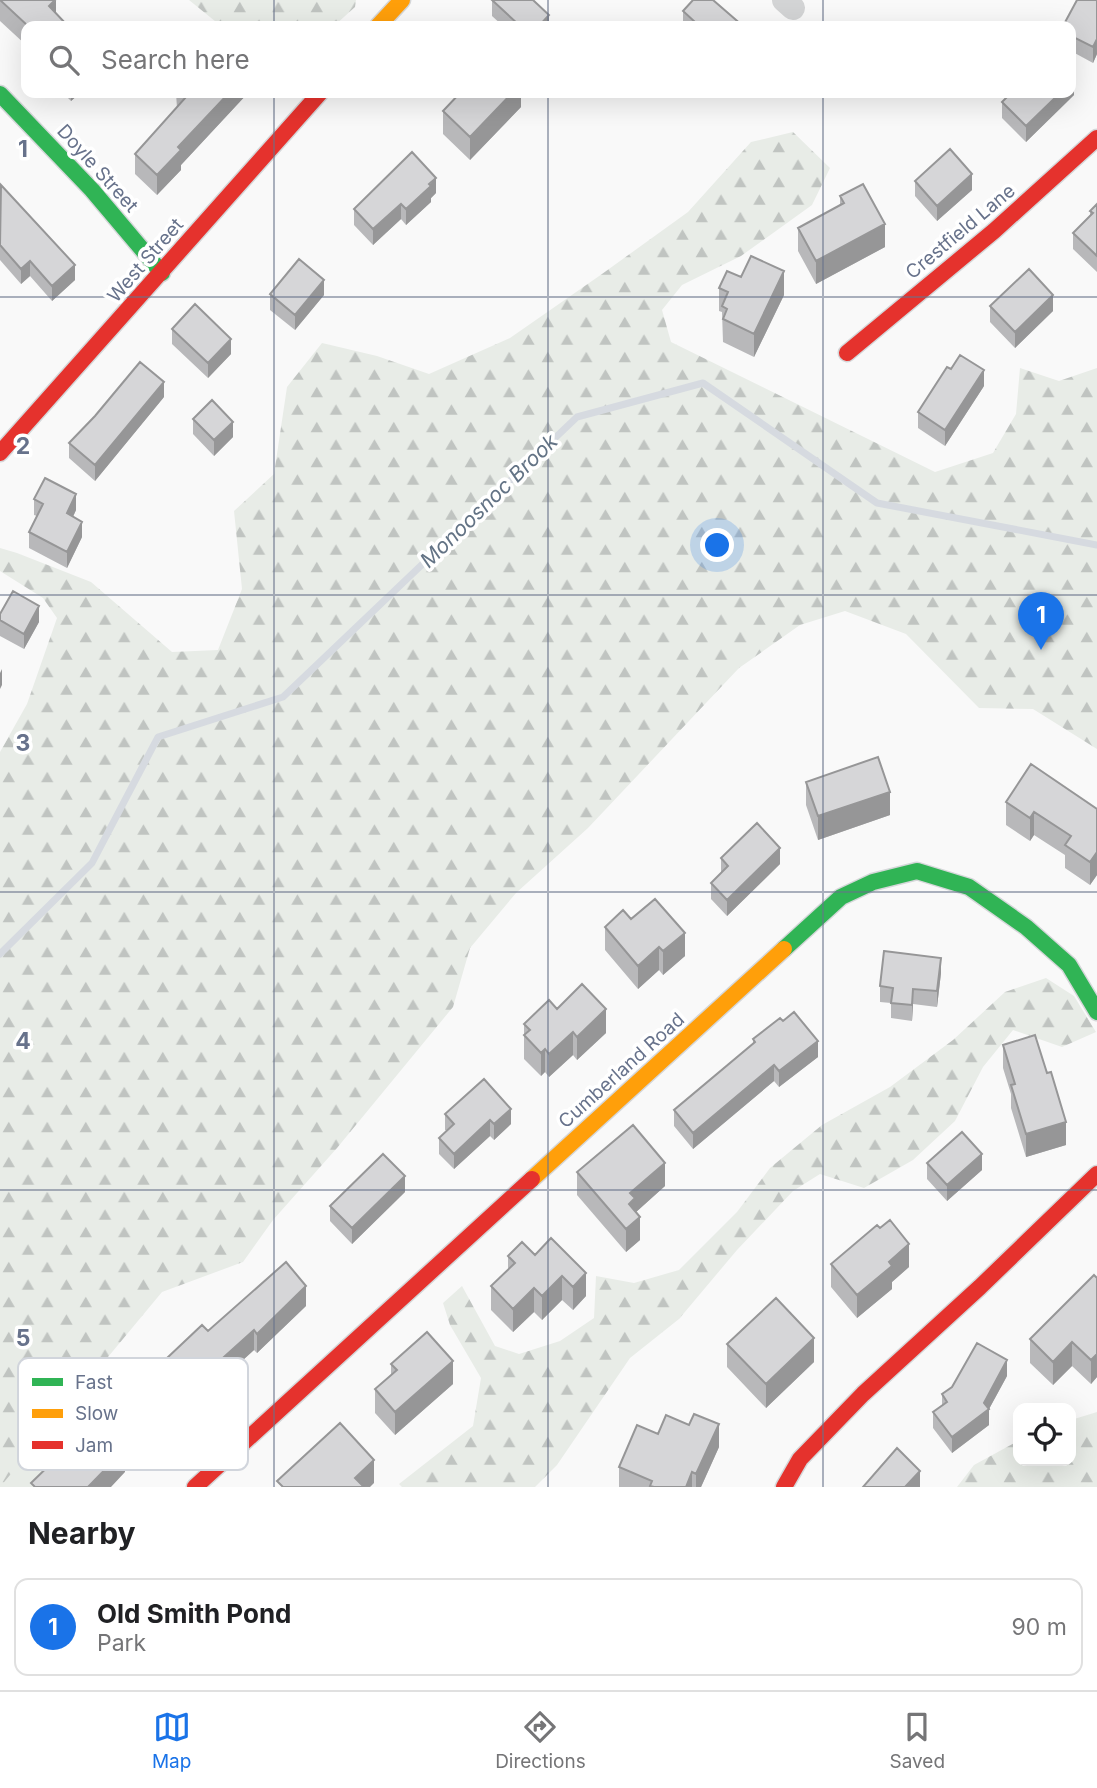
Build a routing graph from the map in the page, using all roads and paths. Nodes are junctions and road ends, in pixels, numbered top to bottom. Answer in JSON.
{"nodes":[{"id":1,"x":402,"y":0,"type":"edge"},
{"id":2,"x":383,"y":21,"type":"edge"},
{"id":3,"x":0,"y":94,"type":"edge"},
{"id":4,"x":316,"y":98,"type":"edge"},
{"id":5,"x":1097,"y":138,"type":"edge"},
{"id":6,"x":162,"y":272,"type":"junction"},
{"id":7,"x":847,"y":353,"type":"dead end"},
{"id":8,"x":0,"y":453,"type":"edge"},
{"id":9,"x":1097,"y":1012,"type":"edge"},
{"id":10,"x":1097,"y":1174,"type":"edge"},
{"id":11,"x":248,"y":1439,"type":"edge"},
{"id":12,"x":214,"y":1470,"type":"edge"},
{"id":13,"x":195,"y":1487,"type":"edge"},
{"id":14,"x":784,"y":1487,"type":"edge"}],
"edges":[{"from":1,"to":2,"type":"street"},
{"from":3,"to":6,"type":"street","name":"Doyle Street"},
{"from":4,"to":6,"type":"street","name":"West Street"},
{"from":5,"to":7,"type":"street","name":"Crestfield Lane"},
{"from":6,"to":8,"type":"street","name":"West Street"},
{"from":9,"to":11,"type":"street","name":"Cumberland Road"},
{"from":10,"to":14,"type":"street"},
{"from":12,"to":13,"type":"street","name":"Cumberland Road"}]}
